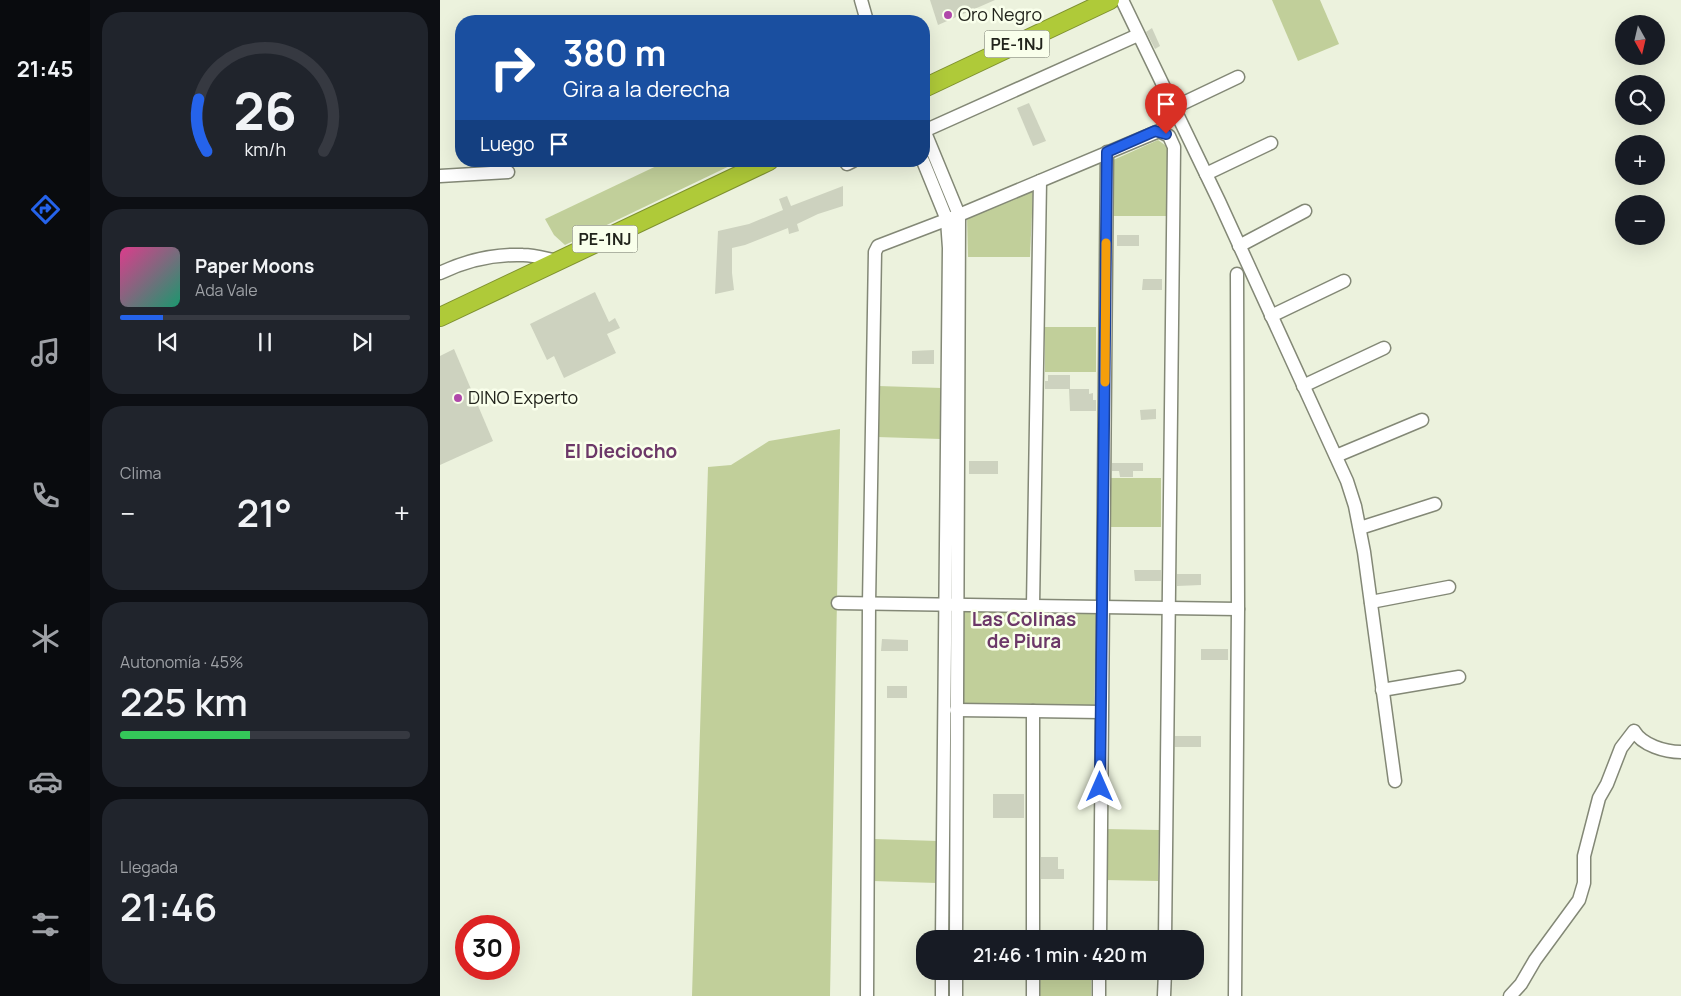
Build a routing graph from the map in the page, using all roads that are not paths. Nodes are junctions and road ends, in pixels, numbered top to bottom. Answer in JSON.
{"nodes":[{"id":1,"x":861,"y":0,"type":"edge"},
{"id":2,"x":1110,"y":0,"type":"edge"},
{"id":3,"x":1122,"y":0,"type":"edge"},
{"id":4,"x":865,"y":15,"type":"edge"},
{"id":5,"x":1138,"y":35,"type":"junction"},
{"id":6,"x":1238,"y":77,"type":"dead end"},
{"id":7,"x":930,"y":85,"type":"edge"},
{"id":8,"x":1175,"y":107,"type":"junction"},
{"id":9,"x":930,"y":127,"type":"edge"},
{"id":10,"x":1271,"y":143,"type":"dead end"},
{"id":11,"x":930,"y":148,"type":"edge"},
{"id":12,"x":1107,"y":152,"type":"junction"},
{"id":13,"x":756,"y":167,"type":"edge"},
{"id":14,"x":925,"y":167,"type":"edge"},
{"id":15,"x":508,"y":172,"type":"dead end"},
{"id":16,"x":1206,"y":174,"type":"junction"},
{"id":17,"x":440,"y":176,"type":"edge"},
{"id":18,"x":1040,"y":181,"type":"junction"},
{"id":19,"x":1305,"y":212,"type":"dead end"},
{"id":20,"x":953,"y":218,"type":"junction"},
{"id":21,"x":1239,"y":246,"type":"junction"},
{"id":22,"x":558,"y":261,"type":"junction"},
{"id":23,"x":440,"y":273,"type":"edge"},
{"id":24,"x":1236,"y":274,"type":"dead end"},
{"id":25,"x":1344,"y":281,"type":"dead end"},
{"id":26,"x":1271,"y":316,"type":"junction"},
{"id":27,"x":440,"y":317,"type":"edge"},
{"id":28,"x":1384,"y":348,"type":"dead end"},
{"id":29,"x":1303,"y":386,"type":"junction"},
{"id":30,"x":1422,"y":420,"type":"dead end"},
{"id":31,"x":1336,"y":456,"type":"junction"},
{"id":32,"x":1435,"y":504,"type":"dead end"},
{"id":33,"x":1360,"y":528,"type":"junction"},
{"id":34,"x":1449,"y":587,"type":"dead end"},
{"id":35,"x":1371,"y":602,"type":"junction"},
{"id":36,"x":838,"y":603,"type":"dead end"},
{"id":37,"x":869,"y":604,"type":"junction"},
{"id":38,"x":951,"y":605,"type":"junction"},
{"id":39,"x":1033,"y":606,"type":"junction"},
{"id":40,"x":1102,"y":607,"type":"junction"},
{"id":41,"x":1170,"y":608,"type":"junction"},
{"id":42,"x":1238,"y":609,"type":"junction"},
{"id":43,"x":1458,"y":677,"type":"dead end"},
{"id":44,"x":1382,"y":690,"type":"junction"},
{"id":45,"x":956,"y":710,"type":"junction"},
{"id":46,"x":1034,"y":711,"type":"junction"},
{"id":47,"x":1101,"y":712,"type":"junction"},
{"id":48,"x":1681,"y":752,"type":"edge"},
{"id":49,"x":1395,"y":781,"type":"dead end"},
{"id":50,"x":942,"y":930,"type":"edge"},
{"id":51,"x":956,"y":930,"type":"edge"},
{"id":52,"x":1033,"y":930,"type":"edge"},
{"id":53,"x":1100,"y":930,"type":"edge"},
{"id":54,"x":1165,"y":930,"type":"edge"},
{"id":55,"x":942,"y":980,"type":"edge"},
{"id":56,"x":956,"y":980,"type":"edge"},
{"id":57,"x":1033,"y":980,"type":"edge"},
{"id":58,"x":1099,"y":980,"type":"edge"},
{"id":59,"x":1165,"y":980,"type":"edge"},
{"id":60,"x":867,"y":996,"type":"edge"},
{"id":61,"x":942,"y":996,"type":"edge"},
{"id":62,"x":956,"y":996,"type":"edge"},
{"id":63,"x":1033,"y":996,"type":"edge"},
{"id":64,"x":1099,"y":996,"type":"edge"},
{"id":65,"x":1164,"y":996,"type":"edge"},
{"id":66,"x":1235,"y":996,"type":"edge"},
{"id":67,"x":1510,"y":996,"type":"edge"}],
"edges":[{"from":1,"to":4,"type":"street"},
{"from":2,"to":7,"type":"highway","number":"PE-1NJ"},
{"from":3,"to":5,"type":"street"},
{"from":5,"to":8,"type":"street"},
{"from":5,"to":9,"type":"street"},
{"from":6,"to":8,"type":"street"},
{"from":8,"to":16,"type":"street"},
{"from":10,"to":16,"type":"street"},
{"from":11,"to":20,"type":"street"},
{"from":12,"to":18,"type":"street"},
{"from":12,"to":40,"type":"street"},
{"from":12,"to":41,"type":"street"},
{"from":13,"to":22,"type":"highway","number":"PE-1NJ"},
{"from":14,"to":20,"type":"street"},
{"from":15,"to":17,"type":"street"},
{"from":16,"to":21,"type":"street"},
{"from":18,"to":20,"type":"street"},
{"from":18,"to":39,"type":"street"},
{"from":19,"to":21,"type":"street"},
{"from":20,"to":37,"type":"street"},
{"from":20,"to":38,"type":"street"},
{"from":21,"to":26,"type":"street"},
{"from":22,"to":23,"type":"street"},
{"from":22,"to":27,"type":"highway","number":"PE-1NJ"},
{"from":24,"to":42,"type":"street"},
{"from":25,"to":26,"type":"street"},
{"from":26,"to":29,"type":"street"},
{"from":28,"to":29,"type":"street"},
{"from":29,"to":31,"type":"street"},
{"from":30,"to":31,"type":"street"},
{"from":31,"to":33,"type":"street"},
{"from":32,"to":33,"type":"street"},
{"from":33,"to":35,"type":"street"},
{"from":34,"to":35,"type":"street"},
{"from":35,"to":44,"type":"street"},
{"from":36,"to":37,"type":"street"},
{"from":37,"to":38,"type":"street"},
{"from":37,"to":60,"type":"street"},
{"from":38,"to":39,"type":"street"},
{"from":38,"to":45,"type":"street"},
{"from":38,"to":50,"type":"street"},
{"from":39,"to":40,"type":"street"},
{"from":40,"to":41,"type":"street"},
{"from":40,"to":47,"type":"street"},
{"from":41,"to":42,"type":"street"},
{"from":41,"to":54,"type":"street"},
{"from":42,"to":66,"type":"street"},
{"from":43,"to":44,"type":"street"},
{"from":44,"to":49,"type":"street"},
{"from":45,"to":46,"type":"street"},
{"from":45,"to":51,"type":"street"},
{"from":46,"to":47,"type":"street"},
{"from":46,"to":52,"type":"street"},
{"from":47,"to":53,"type":"street"},
{"from":48,"to":67,"type":"street"},
{"from":55,"to":61,"type":"street"},
{"from":56,"to":62,"type":"street"},
{"from":57,"to":63,"type":"street"},
{"from":58,"to":64,"type":"street"},
{"from":59,"to":65,"type":"street"}]}
